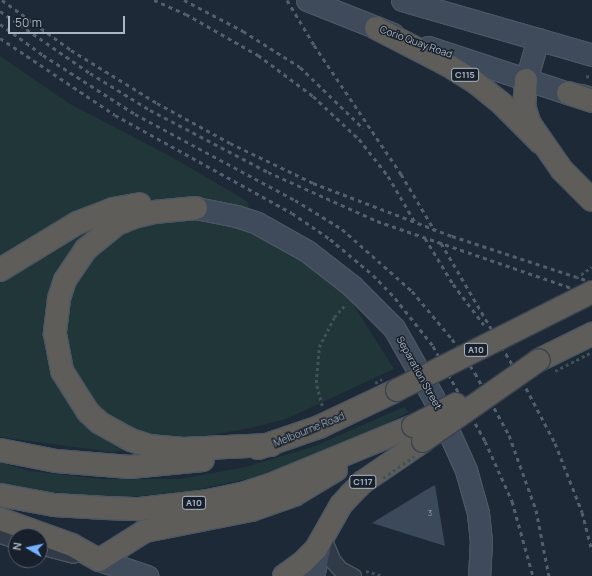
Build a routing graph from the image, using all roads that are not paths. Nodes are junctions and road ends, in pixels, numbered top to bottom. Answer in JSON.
{"nodes":[{"id":1,"x":402,"y":0,"type":"edge"},
{"id":2,"x":312,"y":2,"type":"edge"},
{"id":3,"x":376,"y":28,"type":"junction"},
{"id":4,"x":538,"y":39,"type":"junction"},
{"id":5,"x":592,"y":55,"type":"edge"},
{"id":6,"x":526,"y":80,"type":"junction"},
{"id":7,"x":568,"y":93,"type":"junction"},
{"id":8,"x":592,"y":97,"type":"edge"},
{"id":9,"x":592,"y":101,"type":"edge"},
{"id":10,"x":540,"y":142,"type":"junction"},
{"id":11,"x":592,"y":200,"type":"edge"},
{"id":12,"x":196,"y":208,"type":"junction"},
{"id":13,"x":0,"y":270,"type":"edge"},
{"id":14,"x":592,"y":285,"type":"edge"},
{"id":15,"x":592,"y":292,"type":"edge"},
{"id":16,"x":555,"y":310,"type":"junction"},
{"id":17,"x":592,"y":334,"type":"edge"},
{"id":18,"x":418,"y":433,"type":"junction"},
{"id":19,"x":378,"y":442,"type":"junction"},
{"id":20,"x":271,"y":445,"type":"junction"},
{"id":21,"x":0,"y":450,"type":"edge"},
{"id":22,"x":0,"y":495,"type":"edge"},
{"id":23,"x":0,"y":519,"type":"edge"},
{"id":24,"x":322,"y":539,"type":"junction"},
{"id":25,"x":48,"y":548,"type":"edge"},
{"id":26,"x":100,"y":560,"type":"junction"},
{"id":27,"x":357,"y":572,"type":"edge"},
{"id":28,"x":147,"y":576,"type":"edge"},
{"id":29,"x":284,"y":576,"type":"edge"},
{"id":30,"x":313,"y":576,"type":"edge"},
{"id":31,"x":479,"y":576,"type":"edge"}],
"edges":[{"from":1,"to":4,"type":"main road"},
{"from":2,"to":3,"type":"main road","name":"Corio Quay Road","number":"C115"},
{"from":3,"to":6,"type":"main road","name":"Corio Quay Road","number":"C115"},
{"from":3,"to":10,"type":"highway","number":"C115"},
{"from":4,"to":5,"type":"main road"},
{"from":4,"to":6,"type":"main road"},
{"from":6,"to":7,"type":"main road","name":"Corio Quay Road","number":"C115"},
{"from":6,"to":10,"type":"highway"},
{"from":7,"to":8,"type":"main road","name":"Corio Quay Road"},
{"from":7,"to":9,"type":"highway","number":"C115"},
{"from":10,"to":11,"type":"highway","number":"C115"},
{"from":12,"to":13,"type":"highway"},
{"from":12,"to":20,"type":"highway"},
{"from":12,"to":31,"type":"main road","name":"Separation Street"},
{"from":14,"to":16,"type":"highway","bridge":true},
{"from":15,"to":16,"type":"highway","name":"Melbourne Road","number":"A10","bridge":true},
{"from":16,"to":20,"type":"highway","name":"Melbourne Road","number":"A10","bridge":true},
{"from":17,"to":18,"type":"highway","number":"C117","bridge":true},
{"from":18,"to":19,"type":"highway","number":"A10"},
{"from":18,"to":24,"type":"highway","number":"C117"},
{"from":19,"to":22,"type":"highway","number":"A10"},
{"from":19,"to":26,"type":"highway"},
{"from":20,"to":21,"type":"highway","name":"Melbourne Road","number":"A10"},
{"from":23,"to":26,"type":"highway"},
{"from":24,"to":27,"type":"street"},
{"from":24,"to":29,"type":"highway"},
{"from":24,"to":30,"type":"main road","number":"C117"},
{"from":25,"to":26,"type":"street"},
{"from":26,"to":28,"type":"main road"}]}
